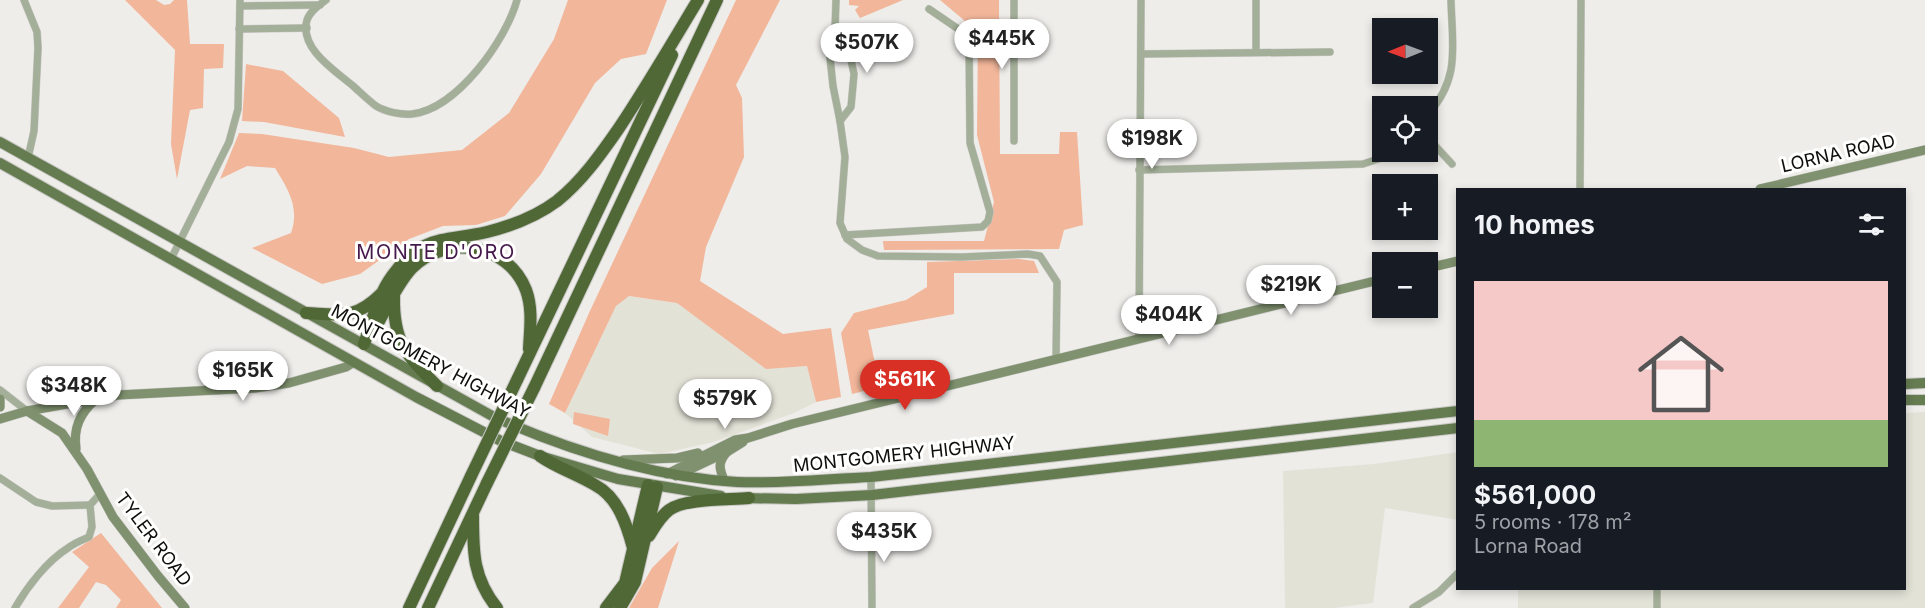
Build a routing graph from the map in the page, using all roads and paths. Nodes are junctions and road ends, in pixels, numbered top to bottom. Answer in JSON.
{"nodes":[{"id":1,"x":24,"y":0,"type":"edge"},
{"id":2,"x":517,"y":0,"type":"edge"},
{"id":3,"x":698,"y":0,"type":"edge"},
{"id":4,"x":717,"y":0,"type":"edge"},
{"id":5,"x":836,"y":0,"type":"edge"},
{"id":6,"x":1014,"y":0,"type":"edge"},
{"id":7,"x":1141,"y":0,"type":"edge"},
{"id":8,"x":1256,"y":0,"type":"edge"},
{"id":9,"x":1452,"y":0,"type":"edge"},
{"id":10,"x":1581,"y":0,"type":"edge"},
{"id":11,"x":323,"y":2,"type":"edge"},
{"id":12,"x":240,"y":3,"type":"edge"},
{"id":13,"x":929,"y":9,"type":"dead end"},
{"id":14,"x":307,"y":28,"type":"junction"},
{"id":15,"x":239,"y":29,"type":"junction"},
{"id":16,"x":835,"y":29,"type":"junction"},
{"id":17,"x":1256,"y":52,"type":"junction"},
{"id":18,"x":1330,"y":52,"type":"dead end"},
{"id":19,"x":1141,"y":54,"type":"junction"},
{"id":20,"x":1438,"y":101,"type":"edge"},
{"id":21,"x":840,"y":121,"type":"junction"},
{"id":22,"x":1014,"y":141,"type":"dead end"},
{"id":23,"x":0,"y":142,"type":"edge"},
{"id":24,"x":1438,"y":149,"type":"edge"},
{"id":25,"x":1925,"y":150,"type":"edge"},
{"id":26,"x":28,"y":158,"type":"junction"},
{"id":27,"x":1372,"y":161,"type":"edge"},
{"id":28,"x":0,"y":163,"type":"edge"},
{"id":29,"x":1452,"y":164,"type":"dead end"},
{"id":30,"x":1139,"y":170,"type":"junction"},
{"id":31,"x":1580,"y":188,"type":"edge"},
{"id":32,"x":1764,"y":188,"type":"edge"},
{"id":33,"x":845,"y":235,"type":"junction"},
{"id":34,"x":180,"y":243,"type":"junction"},
{"id":35,"x":171,"y":259,"type":"junction"},
{"id":36,"x":1456,"y":261,"type":"edge"},
{"id":37,"x":1438,"y":266,"type":"edge"},
{"id":38,"x":1372,"y":282,"type":"edge"},
{"id":39,"x":389,"y":293,"type":"junction"},
{"id":40,"x":306,"y":313,"type":"junction"},
{"id":41,"x":1139,"y":339,"type":"junction"},
{"id":42,"x":364,"y":344,"type":"junction"},
{"id":43,"x":528,"y":358,"type":"junction"},
{"id":44,"x":1056,"y":360,"type":"junction"},
{"id":45,"x":354,"y":362,"type":"junction"},
{"id":46,"x":1925,"y":383,"type":"edge"},
{"id":47,"x":1906,"y":384,"type":"edge"},
{"id":48,"x":437,"y":386,"type":"junction"},
{"id":49,"x":0,"y":390,"type":"edge"},
{"id":50,"x":0,"y":399,"type":"edge"},
{"id":51,"x":96,"y":399,"type":"junction"},
{"id":52,"x":1906,"y":400,"type":"edge"},
{"id":53,"x":1925,"y":400,"type":"edge"},
{"id":54,"x":0,"y":407,"type":"edge"},
{"id":55,"x":27,"y":411,"type":"junction"},
{"id":56,"x":1456,"y":411,"type":"edge"},
{"id":57,"x":0,"y":419,"type":"edge"},
{"id":58,"x":1456,"y":428,"type":"edge"},
{"id":59,"x":748,"y":438,"type":"junction"},
{"id":60,"x":709,"y":451,"type":"junction"},
{"id":61,"x":76,"y":452,"type":"junction"},
{"id":62,"x":727,"y":452,"type":"junction"},
{"id":63,"x":540,"y":456,"type":"junction"},
{"id":64,"x":611,"y":460,"type":"junction"},
{"id":65,"x":671,"y":475,"type":"junction"},
{"id":66,"x":871,"y":477,"type":"junction"},
{"id":67,"x":0,"y":478,"type":"edge"},
{"id":68,"x":724,"y":480,"type":"junction"},
{"id":69,"x":653,"y":486,"type":"junction"},
{"id":70,"x":100,"y":495,"type":"junction"},
{"id":71,"x":872,"y":495,"type":"junction"},
{"id":72,"x":749,"y":498,"type":"junction"},
{"id":73,"x":90,"y":505,"type":"junction"},
{"id":74,"x":473,"y":511,"type":"junction"},
{"id":75,"x":638,"y":548,"type":"junction"},
{"id":76,"x":1456,"y":575,"type":"edge"},
{"id":77,"x":1657,"y":590,"type":"edge"},
{"id":78,"x":15,"y":608,"type":"edge"},
{"id":79,"x":185,"y":608,"type":"edge"},
{"id":80,"x":410,"y":608,"type":"edge"},
{"id":81,"x":428,"y":608,"type":"edge"},
{"id":82,"x":497,"y":608,"type":"edge"},
{"id":83,"x":606,"y":608,"type":"edge"},
{"id":84,"x":620,"y":608,"type":"edge"},
{"id":85,"x":872,"y":608,"type":"edge"},
{"id":86,"x":1413,"y":608,"type":"edge"},
{"id":87,"x":1657,"y":608,"type":"edge"}],
"edges":[{"from":1,"to":26,"type":"street"},
{"from":2,"to":14,"type":"street"},
{"from":3,"to":39,"type":"highway"},
{"from":3,"to":43,"type":"highway"},
{"from":4,"to":74,"type":"highway","bridge":true},
{"from":5,"to":16,"type":"street"},
{"from":6,"to":22,"type":"street"},
{"from":7,"to":19,"type":"street"},
{"from":8,"to":17,"type":"street"},
{"from":9,"to":20,"type":"street"},
{"from":10,"to":31,"type":"street"},
{"from":11,"to":12,"type":"street"},
{"from":11,"to":14,"type":"street"},
{"from":12,"to":15,"type":"street"},
{"from":13,"to":33,"type":"street"},
{"from":14,"to":15,"type":"street"},
{"from":15,"to":34,"type":"street"},
{"from":16,"to":21,"type":"street"},
{"from":16,"to":21,"type":"street"},
{"from":17,"to":18,"type":"street"},
{"from":17,"to":19,"type":"street"},
{"from":19,"to":30,"type":"street"},
{"from":21,"to":33,"type":"street"},
{"from":23,"to":26,"type":"main road","name":"MONTGOMERY HIGHWAY"},
{"from":24,"to":29,"type":"street"},
{"from":25,"to":32,"type":"street","name":"LORNA ROAD"},
{"from":26,"to":34,"type":"main road","name":"MONTGOMERY HIGHWAY"},
{"from":27,"to":30,"type":"street"},
{"from":28,"to":35,"type":"main road","name":"MONTGOMERY HIGHWAY"},
{"from":30,"to":41,"type":"street"},
{"from":33,"to":44,"type":"street"},
{"from":34,"to":35,"type":"street"},
{"from":34,"to":40,"type":"main road","name":"MONTGOMERY HIGHWAY"},
{"from":35,"to":45,"type":"main road","name":"MONTGOMERY HIGHWAY"},
{"from":36,"to":37,"type":"street"},
{"from":38,"to":41,"type":"street"},
{"from":39,"to":40,"type":"highway"},
{"from":39,"to":42,"type":"highway"},
{"from":39,"to":43,"type":"highway"},
{"from":39,"to":48,"type":"highway"},
{"from":40,"to":42,"type":"main road","name":"MONTGOMERY HIGHWAY"},
{"from":41,"to":44,"type":"street"},
{"from":42,"to":45,"type":"main road"},
{"from":42,"to":48,"type":"main road","name":"MONTGOMERY HIGHWAY"},
{"from":43,"to":80,"type":"highway","bridge":true},
{"from":44,"to":59,"type":"street"},
{"from":45,"to":51,"type":"street"},
{"from":45,"to":63,"type":"main road","name":"MONTGOMERY HIGHWAY"},
{"from":46,"to":47,"type":"main road"},
{"from":48,"to":64,"type":"main road","name":"MONTGOMERY HIGHWAY"},
{"from":49,"to":55,"type":"street"},
{"from":50,"to":54,"type":"street"},
{"from":51,"to":55,"type":"street"},
{"from":51,"to":61,"type":"street"},
{"from":52,"to":53,"type":"main road"},
{"from":55,"to":57,"type":"street"},
{"from":55,"to":61,"type":"street","name":"TYLER ROAD"},
{"from":56,"to":66,"type":"main road","name":"MONTGOMERY HIGHWAY"},
{"from":58,"to":71,"type":"main road","name":"MONTGOMERY HIGHWAY"},
{"from":59,"to":60,"type":"street"},
{"from":59,"to":62,"type":"street"},
{"from":60,"to":64,"type":"street"},
{"from":60,"to":65,"type":"street"},
{"from":61,"to":70,"type":"street","name":"TYLER ROAD"},
{"from":62,"to":65,"type":"street"},
{"from":62,"to":68,"type":"street"},
{"from":63,"to":69,"type":"main road","name":"MONTGOMERY HIGHWAY"},
{"from":63,"to":75,"type":"highway"},
{"from":64,"to":65,"type":"main road","name":"MONTGOMERY HIGHWAY"},
{"from":65,"to":68,"type":"main road","name":"MONTGOMERY HIGHWAY"},
{"from":65,"to":69,"type":"main road"},
{"from":66,"to":68,"type":"main road","name":"MONTGOMERY HIGHWAY"},
{"from":66,"to":71,"type":"street"},
{"from":67,"to":73,"type":"street"},
{"from":69,"to":72,"type":"main road","name":"MONTGOMERY HIGHWAY"},
{"from":69,"to":75,"type":"highway"},
{"from":70,"to":73,"type":"street"},
{"from":70,"to":79,"type":"street","name":"TYLER ROAD"},
{"from":71,"to":72,"type":"main road","name":"MONTGOMERY HIGHWAY"},
{"from":71,"to":85,"type":"street"},
{"from":72,"to":75,"type":"highway"},
{"from":73,"to":78,"type":"street"},
{"from":74,"to":81,"type":"highway"},
{"from":74,"to":82,"type":"highway"},
{"from":75,"to":83,"type":"highway"},
{"from":75,"to":84,"type":"highway"},
{"from":76,"to":86,"type":"street"},
{"from":77,"to":87,"type":"street"}]}
